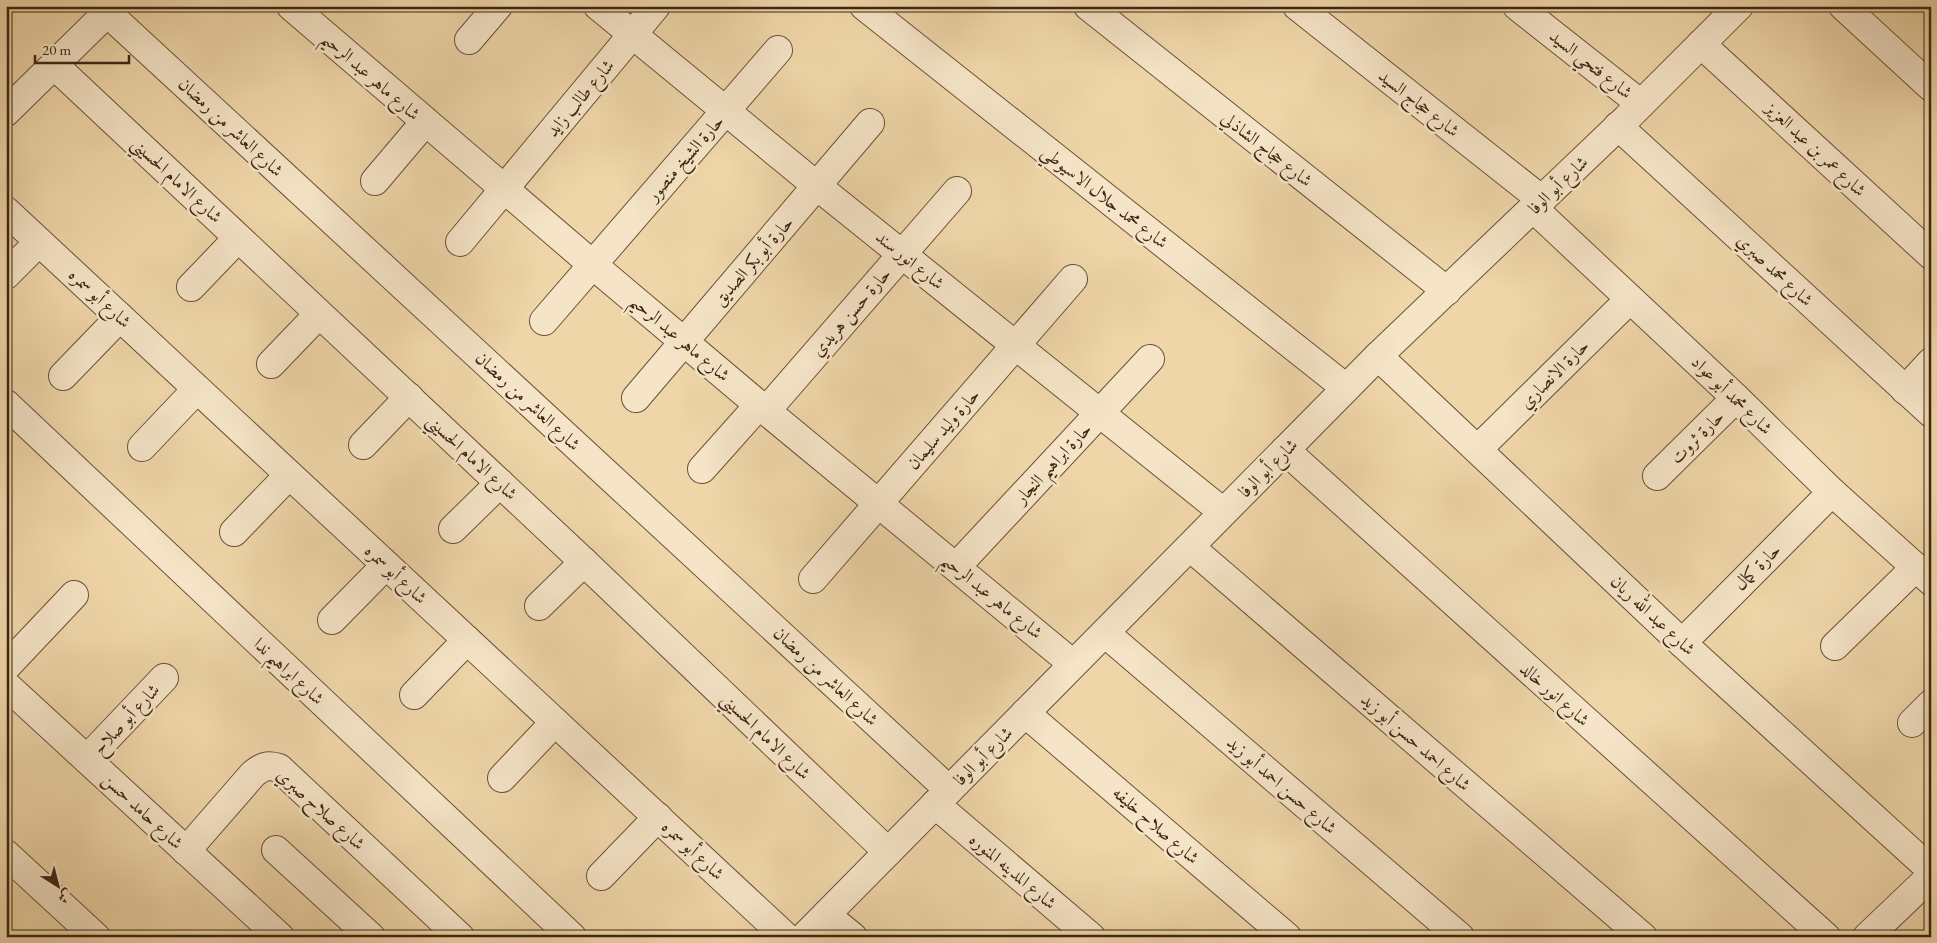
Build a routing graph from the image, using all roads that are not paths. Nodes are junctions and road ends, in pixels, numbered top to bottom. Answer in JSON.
{"nodes":[{"id":1,"x":292,"y":6,"type":"edge"},
{"id":2,"x":498,"y":6,"type":"edge"},
{"id":3,"x":598,"y":6,"type":"edge"},
{"id":4,"x":656,"y":6,"type":"edge"},
{"id":5,"x":864,"y":6,"type":"edge"},
{"id":6,"x":1088,"y":6,"type":"edge"},
{"id":7,"x":1297,"y":6,"type":"edge"},
{"id":8,"x":1517,"y":6,"type":"edge"},
{"id":9,"x":1843,"y":6,"type":"edge"},
{"id":10,"x":107,"y":8,"type":"edge"},
{"id":11,"x":1732,"y":8,"type":"edge"},
{"id":12,"x":632,"y":34,"type":"junction"},
{"id":13,"x":469,"y":40,"type":"dead end"},
{"id":14,"x":1701,"y":44,"type":"junction"},
{"id":15,"x":778,"y":50,"type":"dead end"},
{"id":16,"x":54,"y":65,"type":"junction"},
{"id":17,"x":1931,"y":87,"type":"edge"},
{"id":18,"x":1641,"y":104,"type":"junction"},
{"id":19,"x":726,"y":110,"type":"junction"},
{"id":20,"x":6,"y":112,"type":"edge"},
{"id":21,"x":425,"y":122,"type":"junction"},
{"id":22,"x":870,"y":123,"type":"dead end"},
{"id":23,"x":1618,"y":126,"type":"junction"},
{"id":24,"x":375,"y":181,"type":"dead end"},
{"id":25,"x":817,"y":186,"type":"junction"},
{"id":26,"x":503,"y":190,"type":"junction"},
{"id":27,"x":957,"y":191,"type":"dead end"},
{"id":28,"x":1538,"y":204,"type":"junction"},
{"id":29,"x":6,"y":211,"type":"edge"},
{"id":30,"x":238,"y":238,"type":"junction"},
{"id":31,"x":40,"y":242,"type":"junction"},
{"id":32,"x":460,"y":242,"type":"dead end"},
{"id":33,"x":902,"y":254,"type":"junction"},
{"id":34,"x":1931,"y":255,"type":"edge"},
{"id":35,"x":593,"y":265,"type":"junction"},
{"id":36,"x":6,"y":275,"type":"edge"},
{"id":37,"x":1073,"y":279,"type":"dead end"},
{"id":38,"x":191,"y":287,"type":"dead end"},
{"id":39,"x":1447,"y":291,"type":"junction"},
{"id":40,"x":1630,"y":299,"type":"junction"},
{"id":41,"x":320,"y":314,"type":"junction"},
{"id":42,"x":120,"y":317,"type":"junction"},
{"id":43,"x":544,"y":321,"type":"dead end"},
{"id":44,"x":684,"y":342,"type":"junction"},
{"id":45,"x":1016,"y":346,"type":"junction"},
{"id":46,"x":1378,"y":356,"type":"junction"},
{"id":47,"x":1150,"y":359,"type":"dead end"},
{"id":48,"x":1931,"y":362,"type":"edge"},
{"id":49,"x":271,"y":364,"type":"dead end"},
{"id":50,"x":63,"y":376,"type":"dead end"},
{"id":51,"x":1346,"y":388,"type":"junction"},
{"id":52,"x":197,"y":389,"type":"junction"},
{"id":53,"x":1905,"y":390,"type":"junction"},
{"id":54,"x":409,"y":397,"type":"junction"},
{"id":55,"x":636,"y":398,"type":"dead end"},
{"id":56,"x":1736,"y":398,"type":"junction"},
{"id":57,"x":6,"y":404,"type":"edge"},
{"id":58,"x":762,"y":408,"type":"junction"},
{"id":59,"x":1100,"y":413,"type":"junction"},
{"id":60,"x":1931,"y":413,"type":"edge"},
{"id":61,"x":363,"y":445,"type":"dead end"},
{"id":62,"x":142,"y":447,"type":"dead end"},
{"id":63,"x":1478,"y":449,"type":"junction"},
{"id":64,"x":1285,"y":450,"type":"junction"},
{"id":65,"x":702,"y":469,"type":"dead end"},
{"id":66,"x":290,"y":475,"type":"junction"},
{"id":67,"x":1658,"y":476,"type":"dead end"},
{"id":68,"x":500,"y":483,"type":"junction"},
{"id":69,"x":1832,"y":492,"type":"junction"},
{"id":70,"x":879,"y":503,"type":"junction"},
{"id":71,"x":1224,"y":512,"type":"junction"},
{"id":72,"x":453,"y":529,"type":"dead end"},
{"id":73,"x":234,"y":532,"type":"dead end"},
{"id":74,"x":1190,"y":546,"type":"junction"},
{"id":75,"x":584,"y":562,"type":"junction"},
{"id":76,"x":386,"y":565,"type":"junction"},
{"id":77,"x":956,"y":567,"type":"junction"},
{"id":78,"x":1923,"y":574,"type":"edge"},
{"id":79,"x":813,"y":579,"type":"dead end"},
{"id":80,"x":74,"y":595,"type":"dead end"},
{"id":81,"x":539,"y":606,"type":"dead end"},
{"id":82,"x":332,"y":620,"type":"dead end"},
{"id":83,"x":1105,"y":633,"type":"junction"},
{"id":84,"x":467,"y":640,"type":"junction"},
{"id":85,"x":1682,"y":643,"type":"junction"},
{"id":86,"x":1835,"y":646,"type":"dead end"},
{"id":87,"x":1074,"y":664,"type":"junction"},
{"id":88,"x":6,"y":667,"type":"edge"},
{"id":89,"x":164,"y":678,"type":"dead end"},
{"id":90,"x":6,"y":685,"type":"edge"},
{"id":91,"x":414,"y":695,"type":"dead end"},
{"id":92,"x":1025,"y":713,"type":"junction"},
{"id":93,"x":555,"y":722,"type":"junction"},
{"id":94,"x":87,"y":759,"type":"junction"},
{"id":95,"x":502,"y":778,"type":"dead end"},
{"id":96,"x":942,"y":797,"type":"junction"},
{"id":97,"x":658,"y":817,"type":"junction"},
{"id":98,"x":276,"y":850,"type":"dead end"},
{"id":99,"x":186,"y":851,"type":"junction"},
{"id":100,"x":888,"y":852,"type":"junction"},
{"id":101,"x":10,"y":865,"type":"edge"},
{"id":102,"x":601,"y":876,"type":"dead end"},
{"id":103,"x":1928,"y":881,"type":"edge"},
{"id":104,"x":826,"y":915,"type":"junction"},
{"id":105,"x":96,"y":937,"type":"edge"},
{"id":106,"x":280,"y":937,"type":"edge"},
{"id":107,"x":372,"y":937,"type":"edge"},
{"id":108,"x":460,"y":937,"type":"edge"},
{"id":109,"x":572,"y":937,"type":"edge"},
{"id":110,"x":786,"y":937,"type":"edge"},
{"id":111,"x":804,"y":937,"type":"edge"},
{"id":112,"x":853,"y":937,"type":"edge"},
{"id":113,"x":1091,"y":937,"type":"edge"},
{"id":114,"x":1287,"y":937,"type":"edge"},
{"id":115,"x":1460,"y":937,"type":"edge"},
{"id":116,"x":1643,"y":937,"type":"edge"},
{"id":117,"x":1826,"y":937,"type":"edge"},
{"id":118,"x":1867,"y":937,"type":"edge"}],
"edges":[{"from":1,"to":21,"type":"street","name":"شارع ماهر عبد الرحيم"},
{"from":2,"to":13,"type":"street"},
{"from":3,"to":12,"type":"street","name":"شارع انور سند"},
{"from":4,"to":12,"type":"street","name":"شارع طالب زايد"},
{"from":5,"to":51,"type":"street","name":"شارع محمد جلال الاسيوطي"},
{"from":6,"to":39,"type":"street","name":"شارع حجاج الشاذلي"},
{"from":7,"to":28,"type":"street","name":"شارع حجاج السيد"},
{"from":8,"to":18,"type":"street","name":"شارع فتحي السيد"},
{"from":9,"to":17,"type":"street"},
{"from":10,"to":16,"type":"street"},
{"from":10,"to":96,"type":"street","name":"شارع العاشر من رمضان"},
{"from":11,"to":14,"type":"street","name":"شارع أبو الوفا"},
{"from":12,"to":19,"type":"street","name":"شارع انور سند"},
{"from":12,"to":26,"type":"street","name":"شارع طالب زايد"},
{"from":14,"to":18,"type":"street","name":"شارع أبو الوفا"},
{"from":14,"to":34,"type":"street","name":"شارع عمر بن عبد العزيز"},
{"from":15,"to":19,"type":"street","name":"حارة الشيخ منصور"},
{"from":16,"to":20,"type":"street"},
{"from":16,"to":30,"type":"street","name":"شارع الامام الحسيني"},
{"from":18,"to":23,"type":"street","name":"شارع أبو الوفا"},
{"from":19,"to":25,"type":"street","name":"شارع انور سند"},
{"from":19,"to":35,"type":"street","name":"حارة الشيخ منصور"},
{"from":21,"to":24,"type":"street"},
{"from":21,"to":26,"type":"street","name":"شارع ماهر عبد الرحيم"},
{"from":22,"to":25,"type":"street","name":"حارة أبو بكر الصديق"},
{"from":23,"to":28,"type":"street","name":"شارع أبو الوفا"},
{"from":23,"to":53,"type":"street","name":"شارع محمد صبري"},
{"from":25,"to":33,"type":"street","name":"شارع انور سند"},
{"from":25,"to":44,"type":"street","name":"حارة أبو بكر الصديق"},
{"from":26,"to":32,"type":"street","name":"شارع طالب زايد"},
{"from":26,"to":35,"type":"street","name":"شارع ماهر عبد الرحيم"},
{"from":27,"to":33,"type":"street","name":"حارة حسن هريدي"},
{"from":28,"to":39,"type":"street","name":"شارع أبو الوفا"},
{"from":28,"to":40,"type":"street","name":"شارع محمد أبو عواد"},
{"from":29,"to":31,"type":"street","name":"شارع أبو سمره"},
{"from":30,"to":38,"type":"street"},
{"from":30,"to":41,"type":"street","name":"شارع الامام الحسيني"},
{"from":31,"to":36,"type":"street"},
{"from":31,"to":42,"type":"street","name":"شارع أبو سمره"},
{"from":33,"to":45,"type":"street","name":"شارع انور سند"},
{"from":33,"to":58,"type":"street","name":"حارة حسن هريدي"},
{"from":35,"to":43,"type":"street","name":"حارة الشيخ منصور"},
{"from":35,"to":44,"type":"street","name":"شارع ماهر عبد الرحيم"},
{"from":37,"to":45,"type":"street","name":"حارة وليد سليمان"},
{"from":39,"to":46,"type":"street","name":"شارع أبو الوفا"},
{"from":40,"to":56,"type":"street","name":"شارع محمد أبو عواد"},
{"from":40,"to":63,"type":"street","name":"حارة الانصاري"},
{"from":41,"to":49,"type":"street"},
{"from":41,"to":54,"type":"street","name":"شارع الامام الحسيني"},
{"from":42,"to":50,"type":"street"},
{"from":42,"to":52,"type":"street","name":"شارع أبو سمره"},
{"from":44,"to":55,"type":"street","name":"حارة أبو بكر الصديق"},
{"from":44,"to":58,"type":"street","name":"شارع ماهر عبد الرحيم"},
{"from":45,"to":59,"type":"street","name":"شارع انور سند"},
{"from":45,"to":70,"type":"street","name":"حارة وليد سليمان"},
{"from":46,"to":51,"type":"street","name":"شارع أبو الوفا"},
{"from":46,"to":63,"type":"street","name":"شارع عبد الله ريان"},
{"from":47,"to":59,"type":"street","name":"حارة ابراهيم النجار"},
{"from":48,"to":53,"type":"street"},
{"from":51,"to":64,"type":"street","name":"شارع أبو الوفا"},
{"from":52,"to":62,"type":"street"},
{"from":52,"to":66,"type":"street","name":"شارع أبو سمره"},
{"from":53,"to":60,"type":"street","name":"شارع محمد صبري"},
{"from":54,"to":61,"type":"street"},
{"from":54,"to":68,"type":"street","name":"شارع الامام الحسيني"},
{"from":56,"to":67,"type":"street","name":"حارة ثروت"},
{"from":56,"to":69,"type":"street","name":"شارع محمد أبو عواد"},
{"from":57,"to":109,"type":"street","name":"شارع ابراهيم ندا"},
{"from":58,"to":65,"type":"street","name":"حارة حسن هريدي"},
{"from":58,"to":70,"type":"street","name":"شارع ماهر عبد الرحيم"},
{"from":59,"to":71,"type":"street","name":"شارع انور سند"},
{"from":59,"to":77,"type":"street","name":"حارة ابراهيم النجار"},
{"from":63,"to":85,"type":"street","name":"شارع عبد الله ريان"},
{"from":64,"to":71,"type":"street","name":"شارع أبو الوفا"},
{"from":64,"to":117,"type":"street","name":"شارع انور خالد"},
{"from":66,"to":73,"type":"street"},
{"from":66,"to":76,"type":"street","name":"شارع أبو سمره"},
{"from":68,"to":72,"type":"street"},
{"from":68,"to":75,"type":"street","name":"شارع الامام الحسيني"},
{"from":69,"to":78,"type":"street","name":"شارع محمد أبو عواد"},
{"from":69,"to":85,"type":"street","name":"حارة كمال"},
{"from":70,"to":77,"type":"street","name":"شارع ماهر عبد الرحيم"},
{"from":70,"to":79,"type":"street","name":"حارة وليد سليمان"},
{"from":71,"to":74,"type":"street","name":"شارع أبو الوفا"},
{"from":74,"to":83,"type":"street","name":"شارع أبو الوفا"},
{"from":74,"to":116,"type":"street","name":"شارع احمد حسن أبو زيد"},
{"from":75,"to":81,"type":"street"},
{"from":75,"to":100,"type":"street","name":"شارع الامام الحسيني"},
{"from":76,"to":82,"type":"street"},
{"from":76,"to":84,"type":"street","name":"شارع أبو سمره"},
{"from":77,"to":87,"type":"street","name":"شارع ماهر عبد الرحيم"},
{"from":78,"to":86,"type":"street"},
{"from":80,"to":88,"type":"street"},
{"from":83,"to":87,"type":"street","name":"شارع أبو الوفا"},
{"from":83,"to":115,"type":"street","name":"شارع حسن احمد أبو زيد"},
{"from":84,"to":91,"type":"street"},
{"from":84,"to":93,"type":"street","name":"شارع أبو سمره"},
{"from":85,"to":103,"type":"street","name":"شارع عبد الله ريان"},
{"from":87,"to":92,"type":"street","name":"شارع أبو الوفا"},
{"from":89,"to":94,"type":"street","name":"شارع أبو صلاح"},
{"from":90,"to":94,"type":"street","name":"شارع حامد حسن"},
{"from":92,"to":96,"type":"street","name":"شارع أبو الوفا"},
{"from":92,"to":114,"type":"street","name":"شارع صلاح خليفه"},
{"from":93,"to":95,"type":"street"},
{"from":93,"to":97,"type":"street","name":"شارع أبو سمره"},
{"from":94,"to":99,"type":"street","name":"شارع حامد حسن"},
{"from":96,"to":100,"type":"street","name":"شارع أبو الوفا"},
{"from":96,"to":113,"type":"street","name":"شارع المدينه المنوره"},
{"from":97,"to":102,"type":"street"},
{"from":97,"to":110,"type":"street","name":"شارع أبو سمره"},
{"from":98,"to":107,"type":"street"},
{"from":99,"to":106,"type":"street","name":"شارع حامد حسن"},
{"from":99,"to":108,"type":"street","name":"شارع صلاح صبري"},
{"from":100,"to":104,"type":"street","name":"شارع أبو الوفا"},
{"from":101,"to":105,"type":"street"},
{"from":103,"to":118,"type":"street"},
{"from":104,"to":111,"type":"street","name":"شارع أبو الوفا"},
{"from":104,"to":112,"type":"street"}]}
